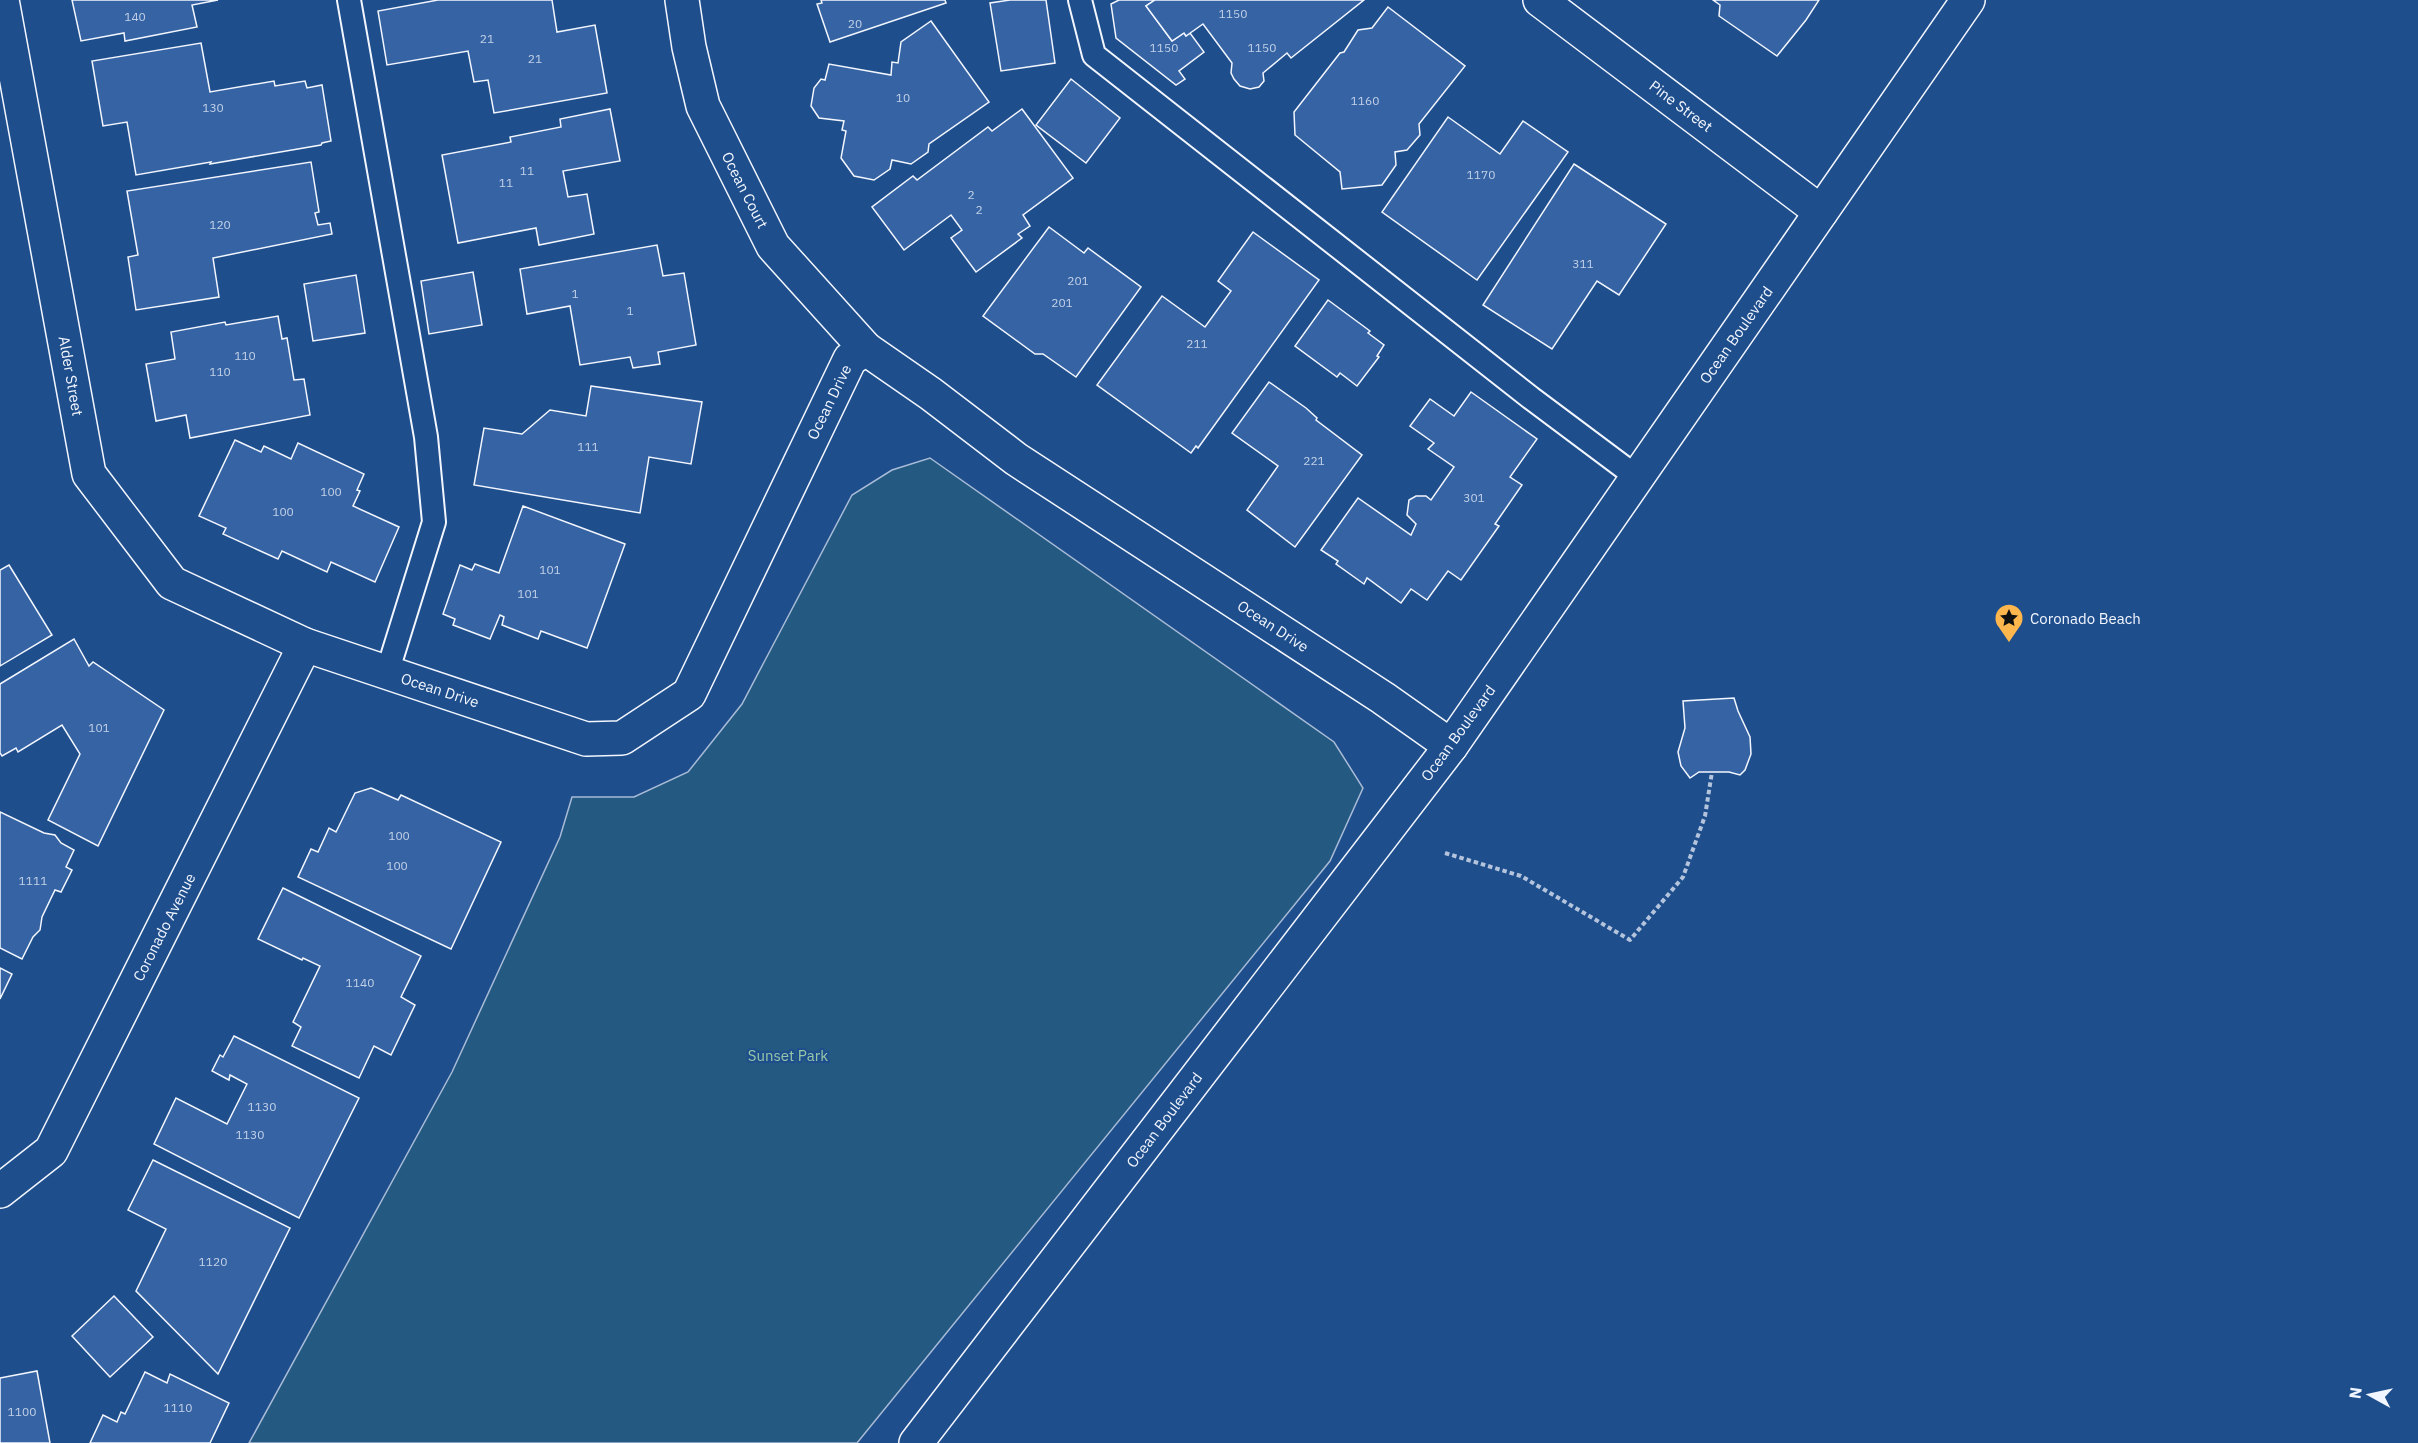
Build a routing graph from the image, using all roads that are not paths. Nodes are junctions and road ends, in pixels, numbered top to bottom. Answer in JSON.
{"nodes":[{"id":1,"x":2,"y":0,"type":"edge"},
{"id":2,"x":349,"y":0,"type":"edge"},
{"id":3,"x":682,"y":0,"type":"edge"},
{"id":4,"x":1080,"y":0,"type":"edge"},
{"id":5,"x":1540,"y":0,"type":"edge"},
{"id":6,"x":1968,"y":0,"type":"edge"},
{"id":7,"x":1821,"y":212,"type":"junction"},
{"id":8,"x":866,"y":349,"type":"junction"},
{"id":9,"x":1638,"y":478,"type":"junction"},
{"id":10,"x":305,"y":645,"type":"junction"},
{"id":11,"x":387,"y":673,"type":"junction"},
{"id":12,"x":1450,"y":746,"type":"junction"},
{"id":13,"x":0,"y":1191,"type":"edge"},
{"id":14,"x":916,"y":1443,"type":"edge"}],
"edges":[{"from":1,"to":10,"type":"street","name":"Alder Street"},
{"from":2,"to":11,"type":"lane"},
{"from":3,"to":8,"type":"street","name":"Ocean Court"},
{"from":4,"to":9,"type":"lane"},
{"from":5,"to":7,"type":"street","name":"Pine Street"},
{"from":6,"to":7,"type":"street","name":"Ocean Boulevard"},
{"from":7,"to":9,"type":"street","name":"Ocean Boulevard"},
{"from":8,"to":11,"type":"street","name":"Ocean Drive"},
{"from":8,"to":12,"type":"street","name":"Ocean Drive"},
{"from":9,"to":12,"type":"street","name":"Ocean Boulevard"},
{"from":10,"to":11,"type":"street","name":"Ocean Drive"},
{"from":10,"to":13,"type":"street","name":"Coronado Avenue"},
{"from":12,"to":14,"type":"street","name":"Ocean Boulevard"}]}
